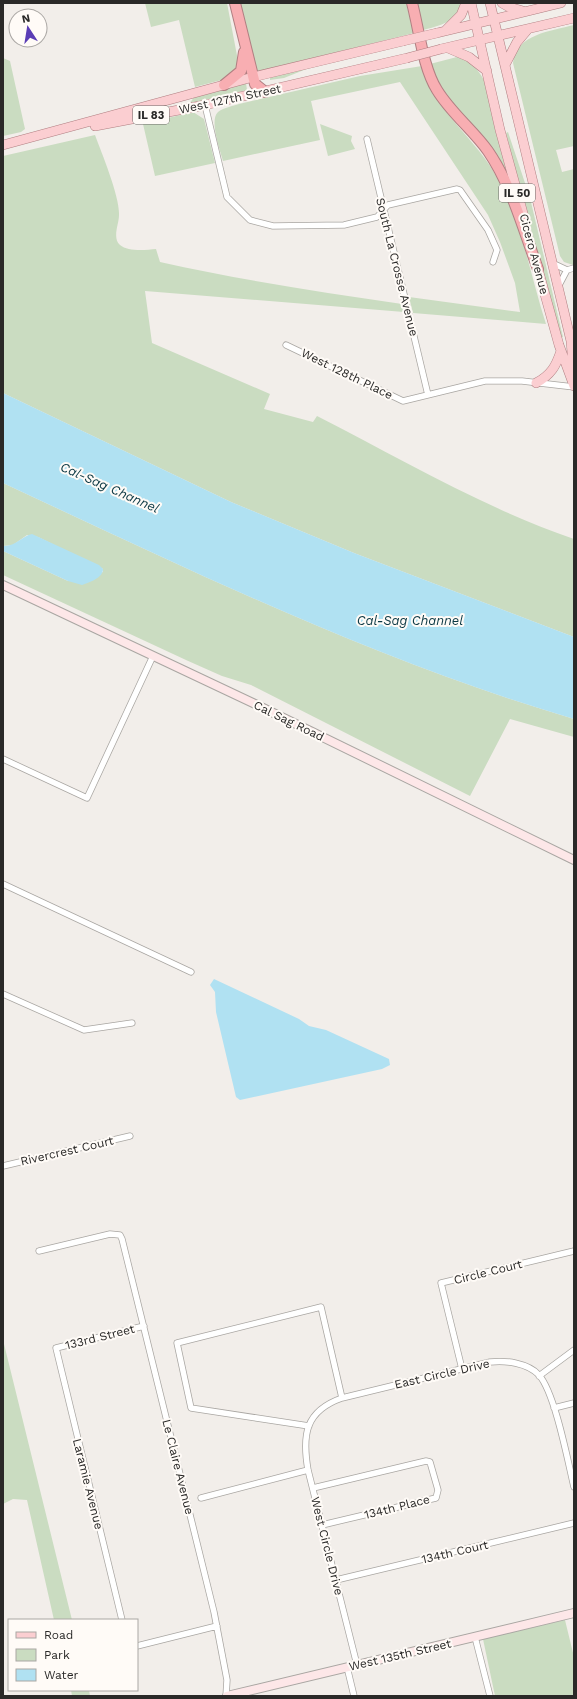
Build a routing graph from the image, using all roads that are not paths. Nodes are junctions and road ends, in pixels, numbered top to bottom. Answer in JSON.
{"nodes":[{"id":1,"x":235,"y":3,"type":"edge"},
{"id":2,"x":412,"y":3,"type":"edge"},
{"id":3,"x":466,"y":3,"type":"edge"},
{"id":4,"x":471,"y":3,"type":"edge"},
{"id":5,"x":490,"y":3,"type":"edge"},
{"id":6,"x":502,"y":3,"type":"edge"},
{"id":7,"x":561,"y":3,"type":"edge"},
{"id":8,"x":526,"y":11,"type":"junction"},
{"id":9,"x":574,"y":18,"type":"edge"},
{"id":10,"x":495,"y":19,"type":"junction"},
{"id":11,"x":476,"y":23,"type":"junction"},
{"id":12,"x":528,"y":29,"type":"junction"},
{"id":13,"x":441,"y":32,"type":"junction"},
{"id":14,"x":498,"y":36,"type":"junction"},
{"id":15,"x":244,"y":40,"type":"junction"},
{"id":16,"x":480,"y":40,"type":"junction"},
{"id":17,"x":444,"y":48,"type":"junction"},
{"id":18,"x":505,"y":65,"type":"junction"},
{"id":19,"x":487,"y":71,"type":"junction"},
{"id":20,"x":252,"y":77,"type":"junction"},
{"id":21,"x":224,"y":84,"type":"junction"},
{"id":22,"x":265,"y":92,"type":"junction"},
{"id":23,"x":205,"y":106,"type":"junction"},
{"id":24,"x":37,"y":137,"type":"junction"},
{"id":25,"x":367,"y":139,"type":"dead end"},
{"id":26,"x":3,"y":145,"type":"edge"},
{"id":27,"x":383,"y":212,"type":"junction"},
{"id":28,"x":493,"y":262,"type":"dead end"},
{"id":29,"x":552,"y":263,"type":"junction"},
{"id":30,"x":574,"y":268,"type":"edge"},
{"id":31,"x":538,"y":269,"type":"junction"},
{"id":32,"x":567,"y":270,"type":"junction"},
{"id":33,"x":558,"y":287,"type":"junction"},
{"id":34,"x":286,"y":345,"type":"dead end"},
{"id":35,"x":561,"y":351,"type":"junction"},
{"id":36,"x":574,"y":382,"type":"edge"},
{"id":37,"x":536,"y":383,"type":"junction"},
{"id":38,"x":574,"y":387,"type":"edge"},
{"id":39,"x":428,"y":395,"type":"junction"},
{"id":40,"x":3,"y":585,"type":"edge"},
{"id":41,"x":154,"y":656,"type":"junction"},
{"id":42,"x":3,"y":759,"type":"edge"},
{"id":43,"x":574,"y":860,"type":"edge"},
{"id":44,"x":3,"y":884,"type":"edge"},
{"id":45,"x":191,"y":972,"type":"dead end"},
{"id":46,"x":3,"y":994,"type":"edge"},
{"id":47,"x":132,"y":1023,"type":"dead end"},
{"id":48,"x":130,"y":1136,"type":"dead end"},
{"id":49,"x":3,"y":1166,"type":"edge"},
{"id":50,"x":574,"y":1251,"type":"edge"},
{"id":51,"x":39,"y":1252,"type":"dead end"},
{"id":52,"x":144,"y":1326,"type":"junction"},
{"id":53,"x":56,"y":1348,"type":"joint"},
{"id":54,"x":574,"y":1350,"type":"edge"},
{"id":55,"x":462,"y":1369,"type":"junction"},
{"id":56,"x":540,"y":1376,"type":"junction"},
{"id":57,"x":342,"y":1398,"type":"junction"},
{"id":58,"x":574,"y":1403,"type":"edge"},
{"id":59,"x":554,"y":1408,"type":"junction"},
{"id":60,"x":309,"y":1426,"type":"junction"},
{"id":61,"x":308,"y":1470,"type":"junction"},
{"id":62,"x":574,"y":1487,"type":"edge"},
{"id":63,"x":313,"y":1488,"type":"junction"},
{"id":64,"x":201,"y":1498,"type":"dead end"},
{"id":65,"x":574,"y":1523,"type":"edge"},
{"id":66,"x":322,"y":1525,"type":"junction"},
{"id":67,"x":336,"y":1580,"type":"junction"},
{"id":68,"x":574,"y":1613,"type":"edge"},
{"id":69,"x":122,"y":1619,"type":"edge"},
{"id":70,"x":216,"y":1626,"type":"junction"},
{"id":71,"x":475,"y":1637,"type":"junction"},
{"id":72,"x":138,"y":1646,"type":"edge"},
{"id":73,"x":357,"y":1665,"type":"junction"},
{"id":74,"x":347,"y":1667,"type":"junction"},
{"id":75,"x":227,"y":1696,"type":"edge"},
{"id":76,"x":354,"y":1696,"type":"edge"},
{"id":77,"x":490,"y":1696,"type":"edge"}],
"edges":[{"from":1,"to":15,"type":"highway"},
{"from":2,"to":31,"type":"highway"},
{"from":3,"to":13,"type":"main road"},
{"from":4,"to":11,"type":"main road","name":"Cicero Avenue","number":"IL 50"},
{"from":5,"to":10,"type":"main road","name":"Cicero Avenue","number":"IL 50"},
{"from":6,"to":8,"type":"main road"},
{"from":7,"to":8,"type":"main road","name":"West 127th Street"},
{"from":8,"to":10,"type":"main road","name":"West 127th Street"},
{"from":9,"to":12,"type":"main road","name":"West 127th Street"},
{"from":10,"to":11,"type":"main road","name":"West 127th Street","number":"IL 83"},
{"from":10,"to":14,"type":"main road","name":"Cicero Avenue","number":"IL 50"},
{"from":11,"to":13,"type":"main road","name":"West 127th Street","number":"IL 83"},
{"from":11,"to":16,"type":"main road","name":"Cicero Avenue","number":"IL 50"},
{"from":12,"to":14,"type":"main road","name":"West 127th Street"},
{"from":12,"to":18,"type":"main road"},
{"from":13,"to":20,"type":"main road","name":"West 127th Street","number":"IL 83","bridge":true},
{"from":14,"to":16,"type":"main road","name":"West 127th Street","number":"IL 83"},
{"from":14,"to":18,"type":"main road","name":"Cicero Avenue","number":"IL 50"},
{"from":15,"to":20,"type":"highway"},
{"from":15,"to":21,"type":"highway"},
{"from":16,"to":17,"type":"main road","name":"West 127th Street","number":"IL 83"},
{"from":16,"to":19,"type":"main road","name":"Cicero Avenue","number":"IL 50"},
{"from":17,"to":19,"type":"main road"},
{"from":17,"to":22,"type":"main road","name":"West 127th Street","number":"IL 83","bridge":true},
{"from":18,"to":29,"type":"main road","name":"Cicero Avenue","number":"IL 50"},
{"from":19,"to":31,"type":"main road","name":"Cicero Avenue","number":"IL 50"},
{"from":20,"to":21,"type":"main road","name":"West 127th Street","number":"IL 83"},
{"from":20,"to":22,"type":"highway"},
{"from":21,"to":24,"type":"main road","name":"West 127th Street","number":"IL 83"},
{"from":22,"to":23,"type":"main road","name":"West 127th Street","number":"IL 83"},
{"from":23,"to":24,"type":"main road","name":"West 127th Street","number":"IL 83"},
{"from":23,"to":27,"type":"street"},
{"from":24,"to":26,"type":"main road","number":"IL 83"},
{"from":25,"to":27,"type":"street","name":"South La Crosse Avenue"},
{"from":27,"to":28,"type":"street"},
{"from":27,"to":39,"type":"street","name":"South La Crosse Avenue"},
{"from":29,"to":32,"type":"street"},
{"from":29,"to":33,"type":"main road","name":"Cicero Avenue","number":"IL 50"},
{"from":30,"to":32,"type":"street"},
{"from":31,"to":35,"type":"main road","name":"Cicero Avenue","number":"IL 50"},
{"from":32,"to":33,"type":"street"},
{"from":33,"to":36,"type":"main road","name":"Cicero Avenue","number":"IL 50"},
{"from":34,"to":39,"type":"street","name":"West 128th Place"},
{"from":35,"to":37,"type":"main road"},
{"from":35,"to":38,"type":"main road","name":"Cicero Avenue","number":"IL 50"},
{"from":37,"to":38,"type":"street","name":"West 128th Place"},
{"from":37,"to":39,"type":"street","name":"West 128th Place"},
{"from":40,"to":41,"type":"main road","name":"Cal Sag Road"},
{"from":41,"to":42,"type":"street"},
{"from":41,"to":43,"type":"main road","name":"Cal Sag Road"},
{"from":44,"to":45,"type":"street"},
{"from":46,"to":47,"type":"street"},
{"from":48,"to":49,"type":"street","name":"Rivercrest Court"},
{"from":50,"to":55,"type":"street","name":"Circle Court"},
{"from":51,"to":52,"type":"street","name":"Le Claire Avenue"},
{"from":52,"to":53,"type":"street","name":"133rd Street"},
{"from":52,"to":70,"type":"street","name":"Le Claire Avenue"},
{"from":53,"to":69,"type":"street","name":"Laramie Avenue"},
{"from":54,"to":56,"type":"street"},
{"from":55,"to":56,"type":"street","name":"East Circle Drive"},
{"from":55,"to":57,"type":"street","name":"East Circle Drive"},
{"from":56,"to":59,"type":"street"},
{"from":57,"to":60,"type":"street","name":"East Circle Drive"},
{"from":57,"to":60,"type":"street"},
{"from":58,"to":59,"type":"street"},
{"from":59,"to":62,"type":"street"},
{"from":60,"to":61,"type":"street","name":"West Circle Drive"},
{"from":61,"to":63,"type":"street","name":"West Circle Drive"},
{"from":61,"to":64,"type":"street"},
{"from":63,"to":66,"type":"street","name":"West Circle Drive"},
{"from":63,"to":66,"type":"street","name":"134th Place"},
{"from":65,"to":67,"type":"street","name":"134th Court"},
{"from":66,"to":67,"type":"street","name":"West Circle Drive"},
{"from":67,"to":73,"type":"street","name":"West Circle Drive"},
{"from":68,"to":71,"type":"main road","name":"West 135th Street"},
{"from":70,"to":72,"type":"street"},
{"from":70,"to":75,"type":"street","name":"Le Claire Avenue"},
{"from":71,"to":73,"type":"main road","name":"West 135th Street"},
{"from":71,"to":77,"type":"street"},
{"from":73,"to":74,"type":"main road","name":"West 135th Street"},
{"from":74,"to":75,"type":"main road","name":"West 135th Street"},
{"from":74,"to":76,"type":"street"}]}
